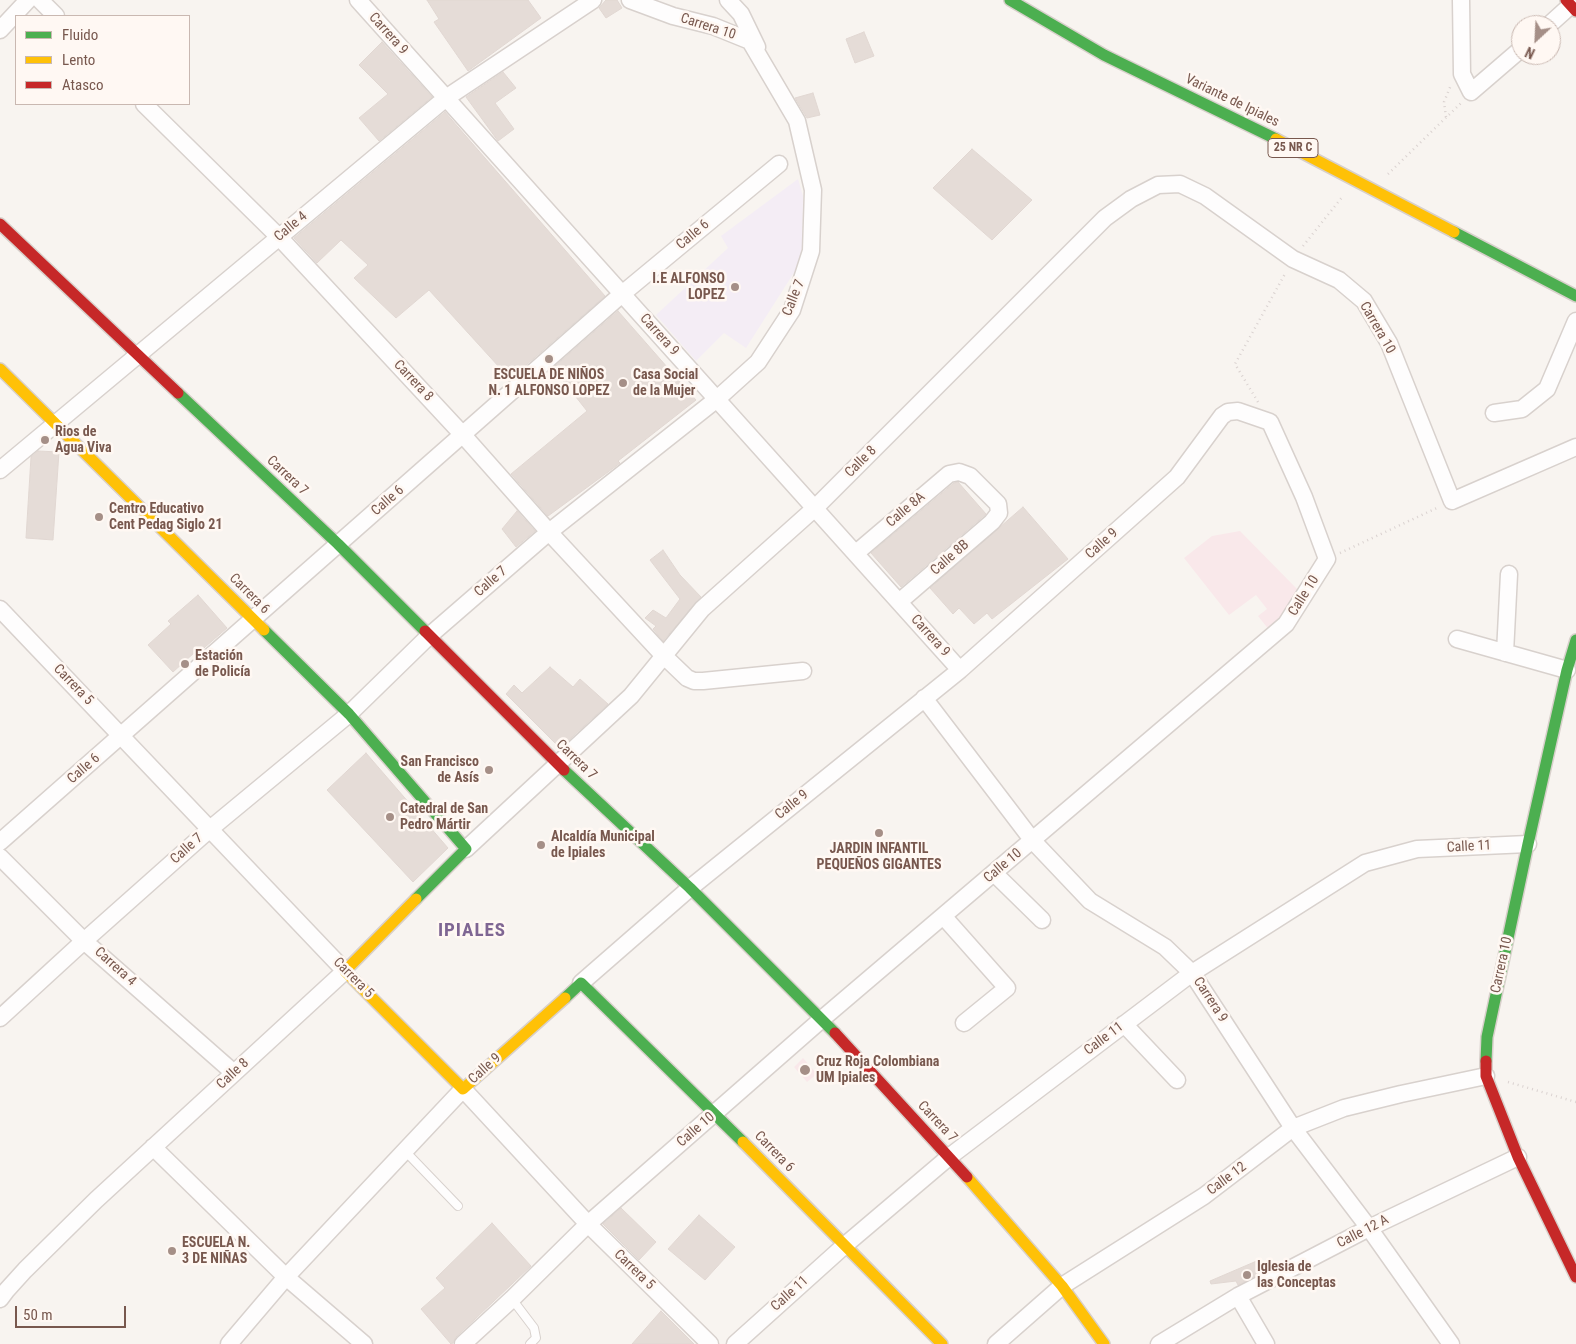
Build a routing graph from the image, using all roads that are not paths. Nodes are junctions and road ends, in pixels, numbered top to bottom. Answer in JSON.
{"nodes":[{"id":1,"x":28,"y":0,"type":"edge"},
{"id":2,"x":40,"y":0,"type":"edge"},
{"id":3,"x":358,"y":0,"type":"edge"},
{"id":4,"x":594,"y":0,"type":"edge"},
{"id":5,"x":630,"y":0,"type":"edge"},
{"id":6,"x":728,"y":0,"type":"edge"},
{"id":7,"x":1010,"y":0,"type":"edge"},
{"id":8,"x":1461,"y":0,"type":"edge"},
{"id":9,"x":1572,"y":5,"type":"edge"},
{"id":10,"x":55,"y":15,"type":"edge"},
{"id":11,"x":1560,"y":15,"type":"edge"},
{"id":12,"x":0,"y":30,"type":"edge"},
{"id":13,"x":1511,"y":58,"type":"edge"},
{"id":14,"x":769,"y":74,"type":"junction"},
{"id":15,"x":446,"y":98,"type":"junction"},
{"id":16,"x":145,"y":105,"type":"edge"},
{"id":17,"x":779,"y":164,"type":"dead end"},
{"id":18,"x":1180,"y":184,"type":"joint"},
{"id":19,"x":0,"y":224,"type":"edge"},
{"id":20,"x":278,"y":237,"type":"junction"},
{"id":21,"x":622,"y":294,"type":"junction"},
{"id":22,"x":1576,"y":296,"type":"edge"},
{"id":23,"x":1576,"y":321,"type":"edge"},
{"id":24,"x":137,"y":355,"type":"junction"},
{"id":25,"x":0,"y":370,"type":"edge"},
{"id":26,"x":717,"y":399,"type":"junction"},
{"id":27,"x":1494,"y":413,"type":"dead end"},
{"id":28,"x":55,"y":424,"type":"junction"},
{"id":29,"x":463,"y":435,"type":"junction"},
{"id":30,"x":1576,"y":447,"type":"edge"},
{"id":31,"x":0,"y":470,"type":"edge"},
{"id":32,"x":815,"y":508,"type":"junction"},
{"id":33,"x":999,"y":513,"type":"joint"},
{"id":34,"x":549,"y":532,"type":"junction"},
{"id":35,"x":338,"y":544,"type":"junction"},
{"id":36,"x":856,"y":553,"type":"junction"},
{"id":37,"x":1328,"y":559,"type":"joint"},
{"id":38,"x":1509,"y":574,"type":"dead end"},
{"id":39,"x":899,"y":602,"type":"junction"},
{"id":40,"x":2,"y":615,"type":"edge"},
{"id":41,"x":253,"y":619,"type":"junction"},
{"id":42,"x":429,"y":636,"type":"junction"},
{"id":43,"x":1457,"y":639,"type":"dead end"},
{"id":44,"x":1576,"y":640,"type":"edge"},
{"id":45,"x":1505,"y":652,"type":"junction"},
{"id":46,"x":669,"y":660,"type":"junction"},
{"id":47,"x":960,"y":670,"type":"junction"},
{"id":48,"x":1567,"y":670,"type":"junction"},
{"id":49,"x":803,"y":671,"type":"dead end"},
{"id":50,"x":924,"y":698,"type":"junction"},
{"id":51,"x":349,"y":714,"type":"junction"},
{"id":52,"x":121,"y":736,"type":"junction"},
{"id":53,"x":558,"y":764,"type":"junction"},
{"id":54,"x":210,"y":829,"type":"junction"},
{"id":55,"x":1033,"y":841,"type":"junction"},
{"id":56,"x":0,"y":842,"type":"edge"},
{"id":57,"x":1528,"y":844,"type":"junction"},
{"id":58,"x":466,"y":849,"type":"junction"},
{"id":59,"x":0,"y":857,"type":"edge"},
{"id":60,"x":995,"y":874,"type":"junction"},
{"id":61,"x":690,"y":888,"type":"junction"},
{"id":62,"x":944,"y":917,"type":"junction"},
{"id":63,"x":1042,"y":920,"type":"dead end"},
{"id":64,"x":84,"y":940,"type":"junction"},
{"id":65,"x":345,"y":971,"type":"junction"},
{"id":66,"x":1192,"y":973,"type":"junction"},
{"id":67,"x":581,"y":983,"type":"junction"},
{"id":68,"x":0,"y":1018,"type":"edge"},
{"id":69,"x":822,"y":1020,"type":"junction"},
{"id":70,"x":964,"y":1023,"type":"dead end"},
{"id":71,"x":1124,"y":1024,"type":"junction"},
{"id":72,"x":234,"y":1073,"type":"junction"},
{"id":73,"x":1486,"y":1076,"type":"junction"},
{"id":74,"x":1177,"y":1080,"type":"dead end"},
{"id":75,"x":463,"y":1089,"type":"junction"},
{"id":76,"x":715,"y":1113,"type":"junction"},
{"id":77,"x":1293,"y":1128,"type":"junction"},
{"id":78,"x":153,"y":1147,"type":"junction"},
{"id":79,"x":405,"y":1151,"type":"junction"},
{"id":80,"x":949,"y":1157,"type":"junction"},
{"id":81,"x":1518,"y":1157,"type":"junction"},
{"id":82,"x":458,"y":1206,"type":"dead end"},
{"id":83,"x":588,"y":1224,"type":"junction"},
{"id":84,"x":1369,"y":1228,"type":"junction"},
{"id":85,"x":844,"y":1246,"type":"junction"},
{"id":86,"x":286,"y":1277,"type":"junction"},
{"id":87,"x":1576,"y":1277,"type":"edge"},
{"id":88,"x":1062,"y":1286,"type":"junction"},
{"id":89,"x":1238,"y":1296,"type":"junction"},
{"id":90,"x":512,"y":1299,"type":"junction"},
{"id":91,"x":0,"y":1300,"type":"edge"},
{"id":92,"x":229,"y":1344,"type":"edge"},
{"id":93,"x":364,"y":1344,"type":"edge"},
{"id":94,"x":462,"y":1344,"type":"edge"},
{"id":95,"x":530,"y":1344,"type":"edge"},
{"id":96,"x":710,"y":1344,"type":"edge"},
{"id":97,"x":735,"y":1344,"type":"edge"},
{"id":98,"x":942,"y":1344,"type":"edge"},
{"id":99,"x":996,"y":1344,"type":"edge"},
{"id":100,"x":1104,"y":1344,"type":"edge"},
{"id":101,"x":1159,"y":1344,"type":"edge"},
{"id":102,"x":1266,"y":1344,"type":"edge"},
{"id":103,"x":1451,"y":1344,"type":"edge"}],
"edges":[{"from":1,"to":12,"type":"street"},
{"from":2,"to":10,"type":"street"},
{"from":3,"to":15,"type":"street","name":"Carrera 9"},
{"from":4,"to":15,"type":"street","name":"Calle 4"},
{"from":5,"to":14,"type":"street","name":"Carrera 10"},
{"from":6,"to":14,"type":"street"},
{"from":7,"to":22,"type":"main road","name":"Variante de Ipiales","number":"25 NR C"},
{"from":8,"to":13,"type":"street"},
{"from":9,"to":11,"type":"street"},
{"from":14,"to":26,"type":"street","name":"Calle 7"},
{"from":15,"to":20,"type":"street","name":"Calle 4"},
{"from":15,"to":21,"type":"street","name":"Carrera 9"},
{"from":16,"to":20,"type":"street","name":"Carrera 8"},
{"from":17,"to":21,"type":"street","name":"Calle 6"},
{"from":18,"to":30,"type":"street","name":"Carrera 10"},
{"from":18,"to":32,"type":"street","name":"Calle 8"},
{"from":19,"to":24,"type":"main road","name":"Carrera 7"},
{"from":20,"to":24,"type":"street","name":"Calle 4"},
{"from":20,"to":29,"type":"street","name":"Carrera 8"},
{"from":21,"to":26,"type":"street","name":"Carrera 9"},
{"from":21,"to":29,"type":"street","name":"Calle 6"},
{"from":23,"to":27,"type":"street"},
{"from":24,"to":28,"type":"street","name":"Calle 4"},
{"from":24,"to":35,"type":"main road","name":"Carrera 7"},
{"from":25,"to":28,"type":"main road","name":"Carrera 6"},
{"from":26,"to":32,"type":"street","name":"Carrera 9"},
{"from":26,"to":34,"type":"street","name":"Calle 7"},
{"from":28,"to":31,"type":"street","name":"Calle 4"},
{"from":28,"to":41,"type":"main road","name":"Carrera 6"},
{"from":29,"to":34,"type":"street","name":"Carrera 8"},
{"from":29,"to":35,"type":"street","name":"Calle 6"},
{"from":32,"to":36,"type":"street","name":"Carrera 9"},
{"from":32,"to":46,"type":"street","name":"Calle 8"},
{"from":33,"to":36,"type":"street","name":"Calle 8A"},
{"from":33,"to":39,"type":"street","name":"Calle 8B"},
{"from":34,"to":42,"type":"street","name":"Calle 7"},
{"from":34,"to":46,"type":"street","name":"Carrera 8"},
{"from":35,"to":41,"type":"street","name":"Calle 6"},
{"from":35,"to":42,"type":"main road","name":"Carrera 7"},
{"from":36,"to":39,"type":"street","name":"Carrera 9"},
{"from":37,"to":47,"type":"street","name":"Calle 9"},
{"from":37,"to":55,"type":"street","name":"Calle 10"},
{"from":38,"to":45,"type":"street"},
{"from":39,"to":47,"type":"street","name":"Carrera 9"},
{"from":40,"to":52,"type":"street","name":"Carrera 5"},
{"from":41,"to":51,"type":"main road","name":"Carrera 6"},
{"from":41,"to":52,"type":"street","name":"Calle 6"},
{"from":42,"to":51,"type":"street","name":"Calle 7"},
{"from":42,"to":53,"type":"main road","name":"Carrera 7"},
{"from":43,"to":45,"type":"street"},
{"from":44,"to":48,"type":"main road","name":"Carrera 10"},
{"from":45,"to":48,"type":"street"},
{"from":46,"to":49,"type":"street","name":"Carrera 8"},
{"from":46,"to":53,"type":"street","name":"Calle 8"},
{"from":47,"to":50,"type":"street","name":"Calle 9"},
{"from":48,"to":57,"type":"main road","name":"Carrera 10"},
{"from":50,"to":55,"type":"street","name":"Carrera 9"},
{"from":50,"to":61,"type":"street","name":"Calle 9"},
{"from":51,"to":54,"type":"street","name":"Calle 7"},
{"from":51,"to":58,"type":"main road","name":"Carrera 6"},
{"from":52,"to":54,"type":"street","name":"Carrera 5"},
{"from":52,"to":56,"type":"street","name":"Calle 6"},
{"from":53,"to":58,"type":"street","name":"Calle 8"},
{"from":53,"to":61,"type":"main road","name":"Carrera 7"},
{"from":54,"to":64,"type":"street","name":"Calle 7"},
{"from":54,"to":65,"type":"street","name":"Carrera 5"},
{"from":55,"to":60,"type":"street","name":"Calle 10"},
{"from":55,"to":66,"type":"street","name":"Carrera 9"},
{"from":57,"to":66,"type":"street","name":"Calle 11"},
{"from":57,"to":73,"type":"main road","name":"Carrera 10"},
{"from":58,"to":65,"type":"main road","name":"Calle 8"},
{"from":59,"to":64,"type":"street","name":"Carrera 4"},
{"from":60,"to":62,"type":"street","name":"Calle 10"},
{"from":60,"to":63,"type":"street"},
{"from":61,"to":67,"type":"street","name":"Calle 9"},
{"from":61,"to":69,"type":"main road","name":"Carrera 7"},
{"from":62,"to":69,"type":"street","name":"Calle 10"},
{"from":62,"to":70,"type":"street"},
{"from":64,"to":68,"type":"street","name":"Calle 7"},
{"from":64,"to":72,"type":"street","name":"Carrera 4"},
{"from":65,"to":72,"type":"street","name":"Calle 8"},
{"from":65,"to":75,"type":"main road","name":"Carrera 5"},
{"from":66,"to":71,"type":"street","name":"Calle 11"},
{"from":66,"to":77,"type":"street","name":"Carrera 9"},
{"from":67,"to":75,"type":"main road","name":"Calle 9"},
{"from":67,"to":76,"type":"main road","name":"Carrera 6"},
{"from":69,"to":76,"type":"street","name":"Calle 10"},
{"from":69,"to":80,"type":"main road","name":"Carrera 7"},
{"from":71,"to":74,"type":"street"},
{"from":71,"to":80,"type":"street","name":"Calle 11"},
{"from":72,"to":78,"type":"street","name":"Calle 8"},
{"from":73,"to":77,"type":"street","name":"Calle 12"},
{"from":73,"to":81,"type":"main road","name":"Carrera 10"},
{"from":75,"to":79,"type":"street","name":"Calle 9"},
{"from":75,"to":83,"type":"street","name":"Carrera 5"},
{"from":76,"to":83,"type":"street","name":"Calle 10"},
{"from":76,"to":85,"type":"main road","name":"Carrera 6"},
{"from":77,"to":84,"type":"street","name":"Carrera 9"},
{"from":77,"to":88,"type":"street","name":"Calle 12"},
{"from":78,"to":86,"type":"street"},
{"from":78,"to":91,"type":"street","name":"Calle 8"},
{"from":79,"to":82,"type":"lane"},
{"from":79,"to":86,"type":"street","name":"Calle 9"},
{"from":80,"to":85,"type":"street","name":"Calle 11"},
{"from":80,"to":88,"type":"main road","name":"Carrera 7"},
{"from":81,"to":84,"type":"street","name":"Calle 12 A"},
{"from":81,"to":87,"type":"main road","name":"Carrera 10"},
{"from":83,"to":90,"type":"street","name":"Calle 10"},
{"from":83,"to":96,"type":"street","name":"Carrera 5"},
{"from":84,"to":89,"type":"street","name":"Calle 12 A"},
{"from":84,"to":103,"type":"street","name":"Carrera 9"},
{"from":85,"to":97,"type":"street","name":"Calle 11"},
{"from":85,"to":98,"type":"main road","name":"Carrera 6"},
{"from":86,"to":92,"type":"street","name":"Calle 9"},
{"from":86,"to":93,"type":"street"},
{"from":88,"to":99,"type":"street","name":"Calle 12"},
{"from":88,"to":100,"type":"main road","name":"Carrera 7"},
{"from":89,"to":101,"type":"street","name":"Calle 12 A"},
{"from":89,"to":102,"type":"street"},
{"from":90,"to":94,"type":"street","name":"Calle 10"},
{"from":90,"to":95,"type":"lane"}]}
